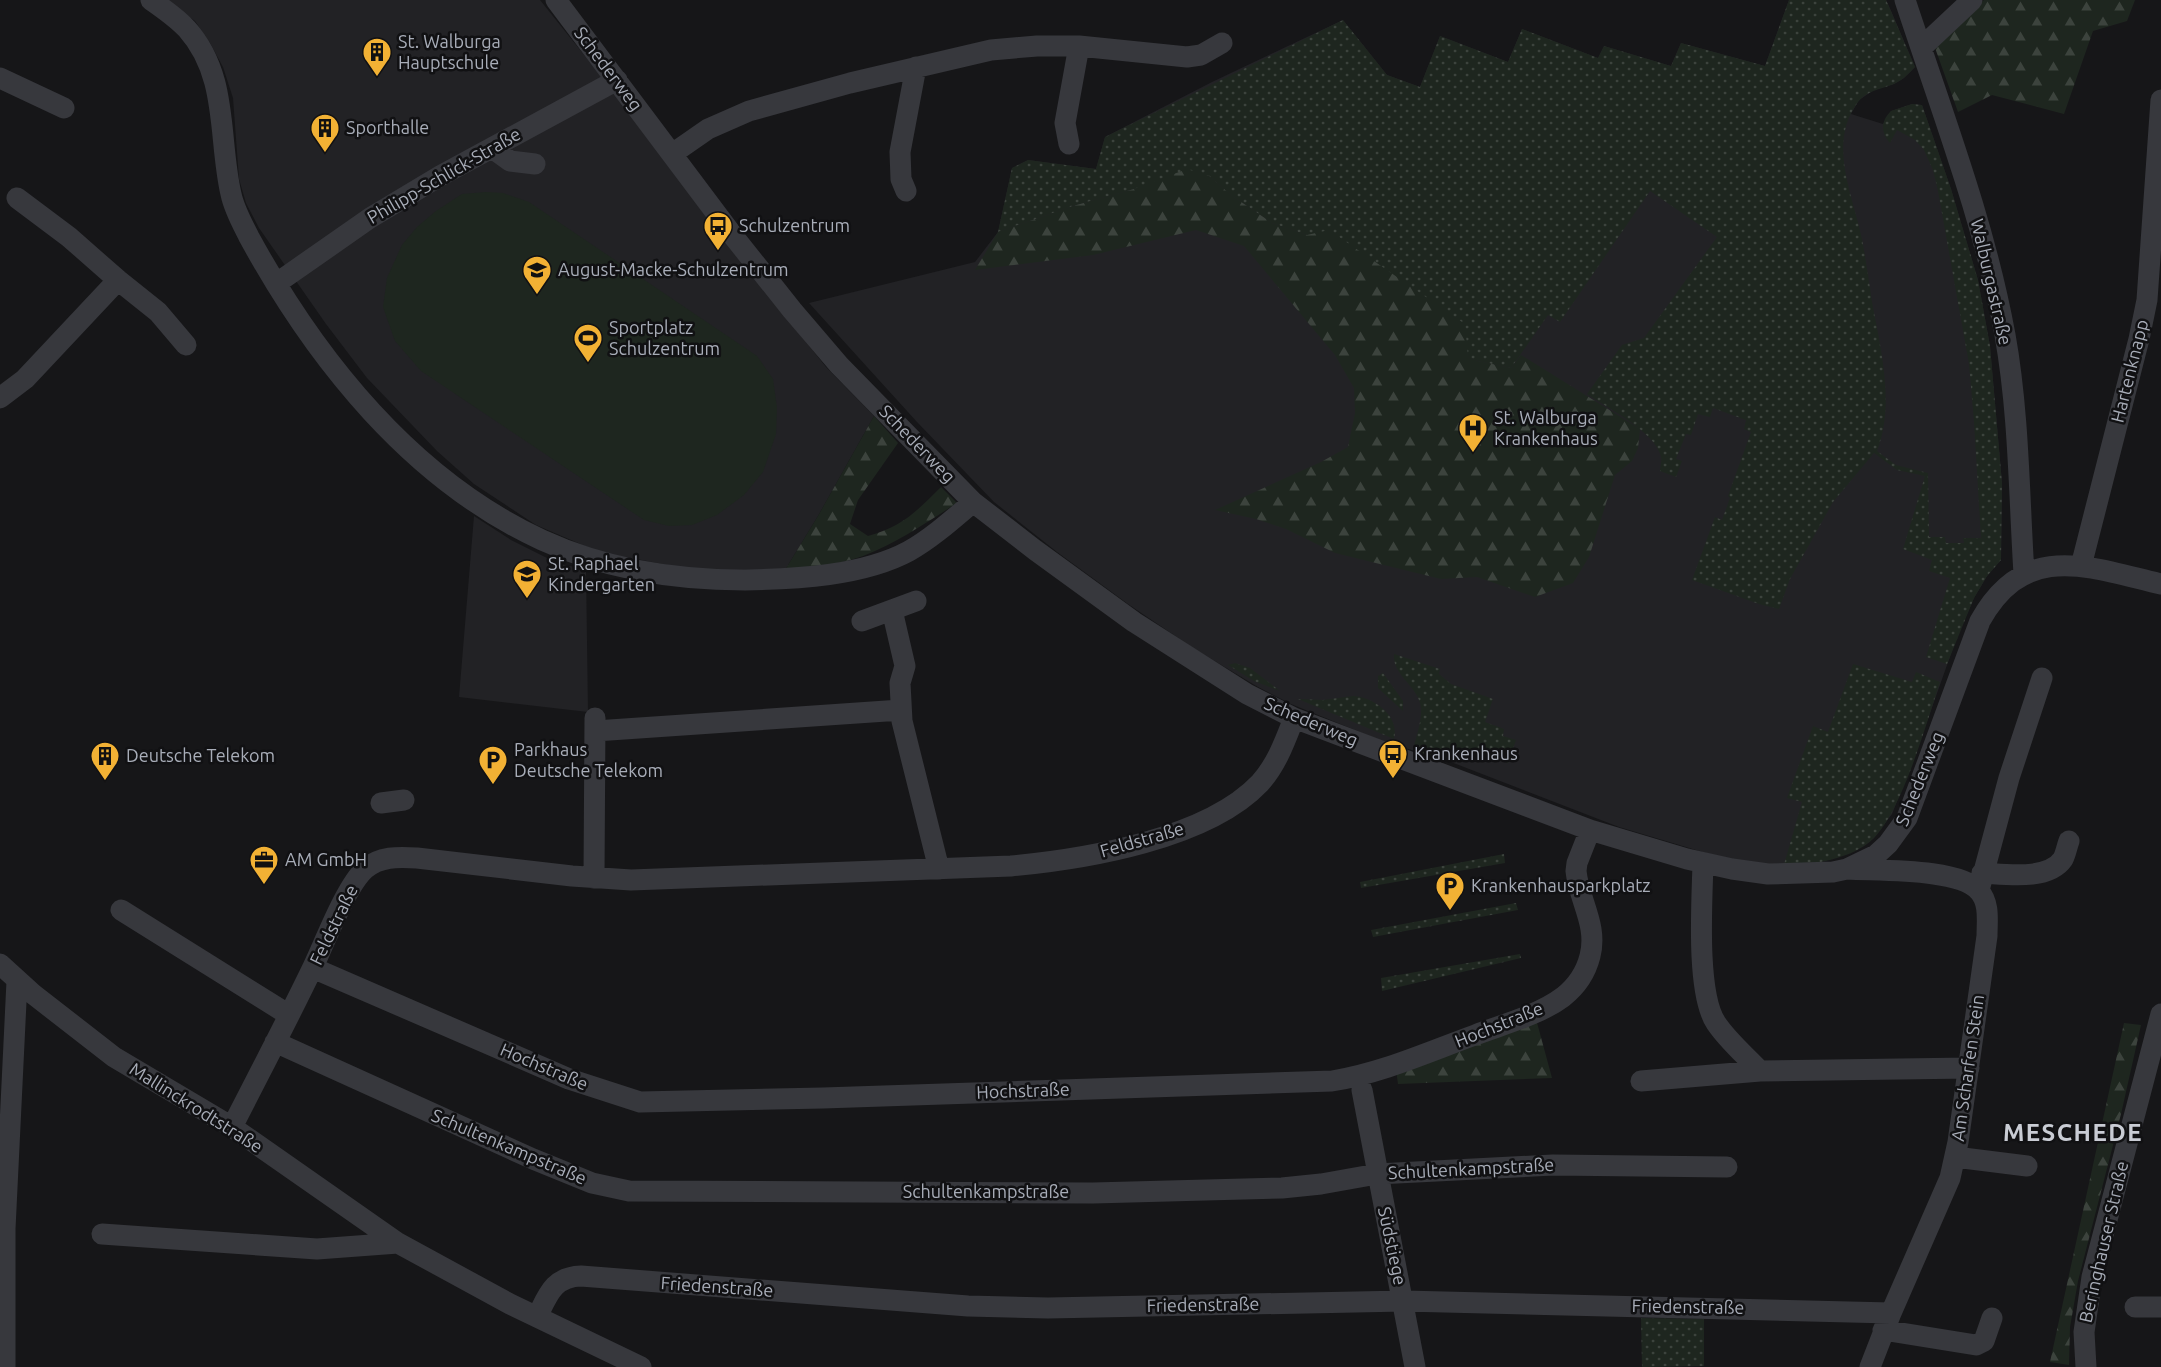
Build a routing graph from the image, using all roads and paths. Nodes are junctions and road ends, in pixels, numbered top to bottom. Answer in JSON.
{"nodes":[{"id":1,"x":151,"y":0,"type":"edge"},
{"id":2,"x":556,"y":0,"type":"edge"},
{"id":3,"x":1905,"y":0,"type":"edge"},
{"id":4,"x":1972,"y":0,"type":"edge"},
{"id":5,"x":1222,"y":43,"type":"dead end"},
{"id":6,"x":1079,"y":46,"type":"junction"},
{"id":7,"x":1921,"y":48,"type":"junction"},
{"id":8,"x":916,"y":67,"type":"junction"},
{"id":9,"x":0,"y":78,"type":"edge"},
{"id":10,"x":617,"y":80,"type":"junction"},
{"id":11,"x":2161,"y":100,"type":"edge"},
{"id":12,"x":64,"y":108,"type":"dead end"},
{"id":13,"x":1069,"y":144,"type":"dead end"},
{"id":14,"x":492,"y":148,"type":"junction"},
{"id":15,"x":672,"y":154,"type":"junction"},
{"id":16,"x":535,"y":164,"type":"dead end"},
{"id":17,"x":906,"y":191,"type":"dead end"},
{"id":18,"x":17,"y":198,"type":"dead end"},
{"id":19,"x":118,"y":280,"type":"junction"},
{"id":20,"x":277,"y":283,"type":"junction"},
{"id":21,"x":186,"y":345,"type":"dead end"},
{"id":22,"x":0,"y":398,"type":"edge"},
{"id":23,"x":973,"y":502,"type":"junction"},
{"id":24,"x":2081,"y":566,"type":"junction"},
{"id":25,"x":2024,"y":574,"type":"junction"},
{"id":26,"x":2161,"y":584,"type":"edge"},
{"id":27,"x":916,"y":602,"type":"dead end"},
{"id":28,"x":892,"y":610,"type":"junction"},
{"id":29,"x":862,"y":621,"type":"dead end"},
{"id":30,"x":2042,"y":678,"type":"dead end"},
{"id":31,"x":901,"y":710,"type":"junction"},
{"id":32,"x":1294,"y":718,"type":"junction"},
{"id":33,"x":404,"y":800,"type":"dead end"},
{"id":34,"x":381,"y":803,"type":"dead end"},
{"id":35,"x":1590,"y":830,"type":"junction"},
{"id":36,"x":2069,"y":841,"type":"dead end"},
{"id":37,"x":1703,"y":863,"type":"junction"},
{"id":38,"x":939,"y":869,"type":"junction"},
{"id":39,"x":1847,"y":869,"type":"junction"},
{"id":40,"x":594,"y":878,"type":"junction"},
{"id":41,"x":1981,"y":882,"type":"junction"},
{"id":42,"x":121,"y":910,"type":"dead end"},
{"id":43,"x":0,"y":964,"type":"edge"},
{"id":44,"x":313,"y":968,"type":"junction"},
{"id":45,"x":17,"y":981,"type":"junction"},
{"id":46,"x":2161,"y":1014,"type":"edge"},
{"id":47,"x":289,"y":1015,"type":"junction"},
{"id":48,"x":275,"y":1042,"type":"junction"},
{"id":49,"x":1969,"y":1068,"type":"junction"},
{"id":50,"x":1760,"y":1071,"type":"junction"},
{"id":51,"x":1641,"y":1081,"type":"dead end"},
{"id":52,"x":1362,"y":1090,"type":"dead end"},
{"id":53,"x":232,"y":1127,"type":"junction"},
{"id":54,"x":1955,"y":1157,"type":"junction"},
{"id":55,"x":1727,"y":1167,"type":"dead end"},
{"id":56,"x":2027,"y":1167,"type":"dead end"},
{"id":57,"x":1377,"y":1174,"type":"junction"},
{"id":58,"x":102,"y":1234,"type":"dead end"},
{"id":59,"x":398,"y":1243,"type":"junction"},
{"id":60,"x":1404,"y":1301,"type":"junction"},
{"id":61,"x":2135,"y":1307,"type":"dead end"},
{"id":62,"x":2161,"y":1307,"type":"edge"},
{"id":63,"x":537,"y":1317,"type":"junction"},
{"id":64,"x":1992,"y":1318,"type":"dead end"},
{"id":65,"x":1887,"y":1321,"type":"junction"},
{"id":66,"x":637,"y":1366,"type":"edge"},
{"id":67,"x":5,"y":1367,"type":"edge"},
{"id":68,"x":1415,"y":1367,"type":"edge"},
{"id":69,"x":1870,"y":1367,"type":"edge"},
{"id":70,"x":2086,"y":1367,"type":"edge"}],
"edges":[{"from":1,"to":20,"type":"street"},
{"from":2,"to":10,"type":"street","name":"Schederweg"},
{"from":3,"to":7,"type":"street","name":"Walburgastraße"},
{"from":4,"to":7,"type":"street"},
{"from":5,"to":6,"type":"street"},
{"from":6,"to":8,"type":"street"},
{"from":6,"to":13,"type":"street"},
{"from":7,"to":25,"type":"street","name":"Walburgastraße"},
{"from":8,"to":15,"type":"street"},
{"from":8,"to":17,"type":"street"},
{"from":9,"to":12,"type":"street"},
{"from":10,"to":14,"type":"street","name":"Philipp-Schlick-Straße"},
{"from":10,"to":15,"type":"street","name":"Schederweg"},
{"from":11,"to":24,"type":"street","name":"Hartenknapp"},
{"from":14,"to":16,"type":"street"},
{"from":14,"to":20,"type":"street","name":"Philipp-Schlick-Straße"},
{"from":15,"to":23,"type":"street","name":"Schederweg"},
{"from":18,"to":19,"type":"street"},
{"from":19,"to":21,"type":"street"},
{"from":19,"to":22,"type":"street"},
{"from":20,"to":23,"type":"street"},
{"from":23,"to":32,"type":"street","name":"Schederweg"},
{"from":24,"to":25,"type":"street","name":"Schederweg"},
{"from":24,"to":26,"type":"street","name":"Schederweg"},
{"from":25,"to":39,"type":"street","name":"Schederweg"},
{"from":27,"to":28,"type":"street"},
{"from":28,"to":29,"type":"street"},
{"from":28,"to":31,"type":"street"},
{"from":30,"to":41,"type":"street"},
{"from":31,"to":38,"type":"street"},
{"from":31,"to":40,"type":"street"},
{"from":32,"to":35,"type":"street","name":"Schederweg"},
{"from":32,"to":38,"type":"street","name":"Feldstraße"},
{"from":33,"to":34,"type":"street"},
{"from":35,"to":37,"type":"street","name":"Schederweg"},
{"from":35,"to":44,"type":"street","name":"Hochstraße"},
{"from":36,"to":41,"type":"street"},
{"from":37,"to":39,"type":"street","name":"Schederweg"},
{"from":37,"to":50,"type":"street"},
{"from":38,"to":40,"type":"street","name":"Feldstraße"},
{"from":39,"to":41,"type":"street"},
{"from":40,"to":44,"type":"street","name":"Feldstraße"},
{"from":41,"to":49,"type":"street","name":"Am Scharfen Stein"},
{"from":42,"to":47,"type":"street"},
{"from":43,"to":45,"type":"street","name":"Mallinckrodtstraße"},
{"from":44,"to":47,"type":"street","name":"Feldstraße"},
{"from":45,"to":53,"type":"street","name":"Mallinckrodtstraße"},
{"from":45,"to":67,"type":"street"},
{"from":46,"to":70,"type":"street","name":"Beringhauser Straße"},
{"from":47,"to":48,"type":"street","name":"Feldstraße"},
{"from":48,"to":53,"type":"street","name":"Feldstraße"},
{"from":48,"to":57,"type":"street","name":"Schultenkampstraße"},
{"from":49,"to":50,"type":"street"},
{"from":49,"to":54,"type":"street","name":"Am Scharfen Stein"},
{"from":50,"to":51,"type":"street"},
{"from":52,"to":57,"type":"street","name":"Südstiege"},
{"from":53,"to":59,"type":"street","name":"Mallinckrodtstraße"},
{"from":54,"to":56,"type":"street"},
{"from":54,"to":65,"type":"street","name":"Am Scharfen Stein"},
{"from":55,"to":57,"type":"street","name":"Schultenkampstraße"},
{"from":57,"to":60,"type":"street","name":"Südstiege"},
{"from":58,"to":59,"type":"street"},
{"from":59,"to":63,"type":"street","name":"Mallinckrodtstraße"},
{"from":60,"to":63,"type":"street","name":"Friedenstraße"},
{"from":60,"to":65,"type":"street","name":"Friedenstraße"},
{"from":60,"to":68,"type":"street","name":"Südstiege"},
{"from":61,"to":62,"type":"street"},
{"from":63,"to":66,"type":"street","name":"Mallinckrodtstraße"},
{"from":64,"to":65,"type":"street","name":"Friedenstraße"},
{"from":65,"to":69,"type":"street","name":"Am Scharfen Stein"}]}
